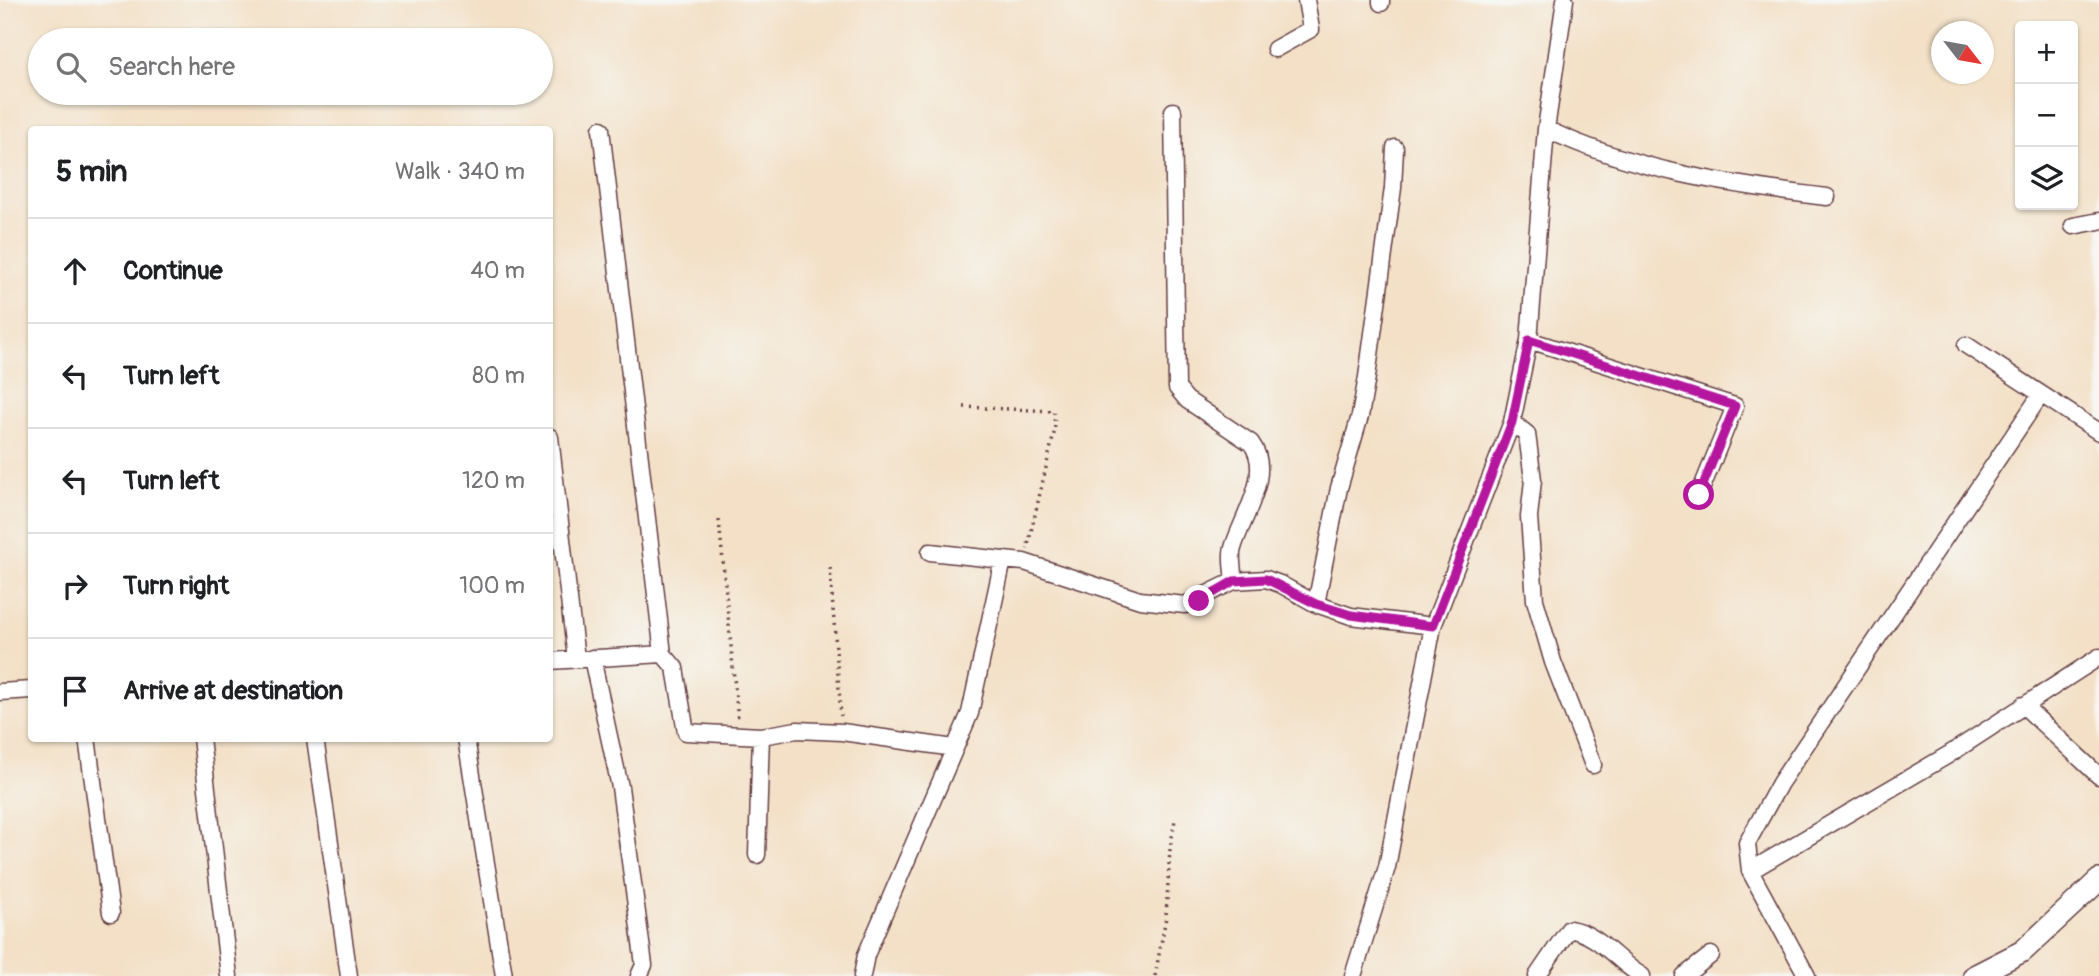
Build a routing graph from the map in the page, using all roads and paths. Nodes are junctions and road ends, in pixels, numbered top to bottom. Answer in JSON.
{"nodes":[{"id":1,"x":1306,"y":0,"type":"edge"},
{"id":2,"x":1565,"y":0,"type":"edge"},
{"id":3,"x":1275,"y":49,"type":"dead end"},
{"id":4,"x":1173,"y":111,"type":"dead end"},
{"id":5,"x":601,"y":129,"type":"dead end"},
{"id":6,"x":1546,"y":129,"type":"junction"},
{"id":7,"x":1395,"y":149,"type":"dead end"},
{"id":8,"x":1827,"y":197,"type":"dead end"},
{"id":9,"x":2099,"y":221,"type":"edge"},
{"id":10,"x":2074,"y":226,"type":"dead end"},
{"id":11,"x":1529,"y":340,"type":"junction"},
{"id":12,"x":1966,"y":345,"type":"dead end"},
{"id":13,"x":2040,"y":396,"type":"junction"},
{"id":14,"x":964,"y":407,"type":"dead end"},
{"id":15,"x":1512,"y":422,"type":"junction"},
{"id":16,"x":2099,"y":432,"type":"edge"},
{"id":17,"x":553,"y":457,"type":"edge"},
{"id":18,"x":1699,"y":495,"type":"dead end"},
{"id":19,"x":719,"y":520,"type":"dead end"},
{"id":20,"x":930,"y":552,"type":"dead end"},
{"id":21,"x":1003,"y":561,"type":"junction"},
{"id":22,"x":1024,"y":562,"type":"junction"},
{"id":23,"x":830,"y":568,"type":"dead end"},
{"id":24,"x":1234,"y":581,"type":"junction"},
{"id":25,"x":1316,"y":604,"type":"junction"},
{"id":26,"x":1433,"y":626,"type":"junction"},
{"id":27,"x":663,"y":654,"type":"junction"},
{"id":28,"x":2099,"y":657,"type":"edge"},
{"id":29,"x":584,"y":659,"type":"junction"},
{"id":30,"x":553,"y":661,"type":"edge"},
{"id":31,"x":28,"y":690,"type":"edge"},
{"id":32,"x":0,"y":692,"type":"edge"},
{"id":33,"x":2023,"y":705,"type":"junction"},
{"id":34,"x":842,"y":732,"type":"junction"},
{"id":35,"x":740,"y":736,"type":"junction"},
{"id":36,"x":761,"y":736,"type":"junction"},
{"id":37,"x":88,"y":742,"type":"edge"},
{"id":38,"x":201,"y":742,"type":"edge"},
{"id":39,"x":316,"y":742,"type":"edge"},
{"id":40,"x":467,"y":742,"type":"edge"},
{"id":41,"x":954,"y":748,"type":"junction"},
{"id":42,"x":1593,"y":765,"type":"dead end"},
{"id":43,"x":2099,"y":776,"type":"edge"},
{"id":44,"x":1175,"y":820,"type":"dead end"},
{"id":45,"x":757,"y":855,"type":"dead end"},
{"id":46,"x":1750,"y":871,"type":"junction"},
{"id":47,"x":2099,"y":880,"type":"edge"},
{"id":48,"x":111,"y":913,"type":"dead end"},
{"id":49,"x":1711,"y":955,"type":"dead end"},
{"id":50,"x":229,"y":976,"type":"edge"},
{"id":51,"x":349,"y":976,"type":"edge"},
{"id":52,"x":504,"y":976,"type":"edge"},
{"id":53,"x":639,"y":976,"type":"edge"},
{"id":54,"x":862,"y":976,"type":"edge"},
{"id":55,"x":1154,"y":976,"type":"edge"},
{"id":56,"x":1353,"y":976,"type":"edge"},
{"id":57,"x":1537,"y":976,"type":"edge"},
{"id":58,"x":1642,"y":976,"type":"edge"},
{"id":59,"x":1684,"y":976,"type":"edge"},
{"id":60,"x":1807,"y":976,"type":"edge"},
{"id":61,"x":1974,"y":976,"type":"edge"}],
"edges":[{"from":1,"to":3,"type":"street"},
{"from":2,"to":6,"type":"street"},
{"from":4,"to":24,"type":"street"},
{"from":5,"to":27,"type":"street"},
{"from":6,"to":8,"type":"street"},
{"from":6,"to":11,"type":"street"},
{"from":7,"to":25,"type":"street"},
{"from":9,"to":10,"type":"street"},
{"from":11,"to":15,"type":"street"},
{"from":11,"to":18,"type":"street"},
{"from":12,"to":13,"type":"street"},
{"from":13,"to":16,"type":"street"},
{"from":13,"to":46,"type":"street"},
{"from":14,"to":22,"type":"path"},
{"from":15,"to":26,"type":"street"},
{"from":15,"to":42,"type":"street"},
{"from":17,"to":29,"type":"street"},
{"from":19,"to":35,"type":"path"},
{"from":20,"to":21,"type":"street"},
{"from":21,"to":22,"type":"street"},
{"from":21,"to":41,"type":"street"},
{"from":22,"to":24,"type":"street"},
{"from":23,"to":34,"type":"path"},
{"from":24,"to":25,"type":"street"},
{"from":25,"to":26,"type":"street"},
{"from":26,"to":56,"type":"street"},
{"from":27,"to":29,"type":"street"},
{"from":27,"to":35,"type":"street"},
{"from":28,"to":33,"type":"street"},
{"from":29,"to":30,"type":"street"},
{"from":29,"to":53,"type":"street"},
{"from":31,"to":32,"type":"street"},
{"from":33,"to":43,"type":"street"},
{"from":33,"to":46,"type":"street"},
{"from":34,"to":36,"type":"street"},
{"from":34,"to":41,"type":"street"},
{"from":35,"to":36,"type":"street"},
{"from":36,"to":45,"type":"street"},
{"from":37,"to":48,"type":"street"},
{"from":38,"to":50,"type":"street"},
{"from":39,"to":51,"type":"street"},
{"from":40,"to":52,"type":"street"},
{"from":41,"to":54,"type":"street"},
{"from":44,"to":55,"type":"path"},
{"from":46,"to":60,"type":"street"},
{"from":47,"to":61,"type":"street"},
{"from":49,"to":59,"type":"street"},
{"from":57,"to":58,"type":"street"}]}
